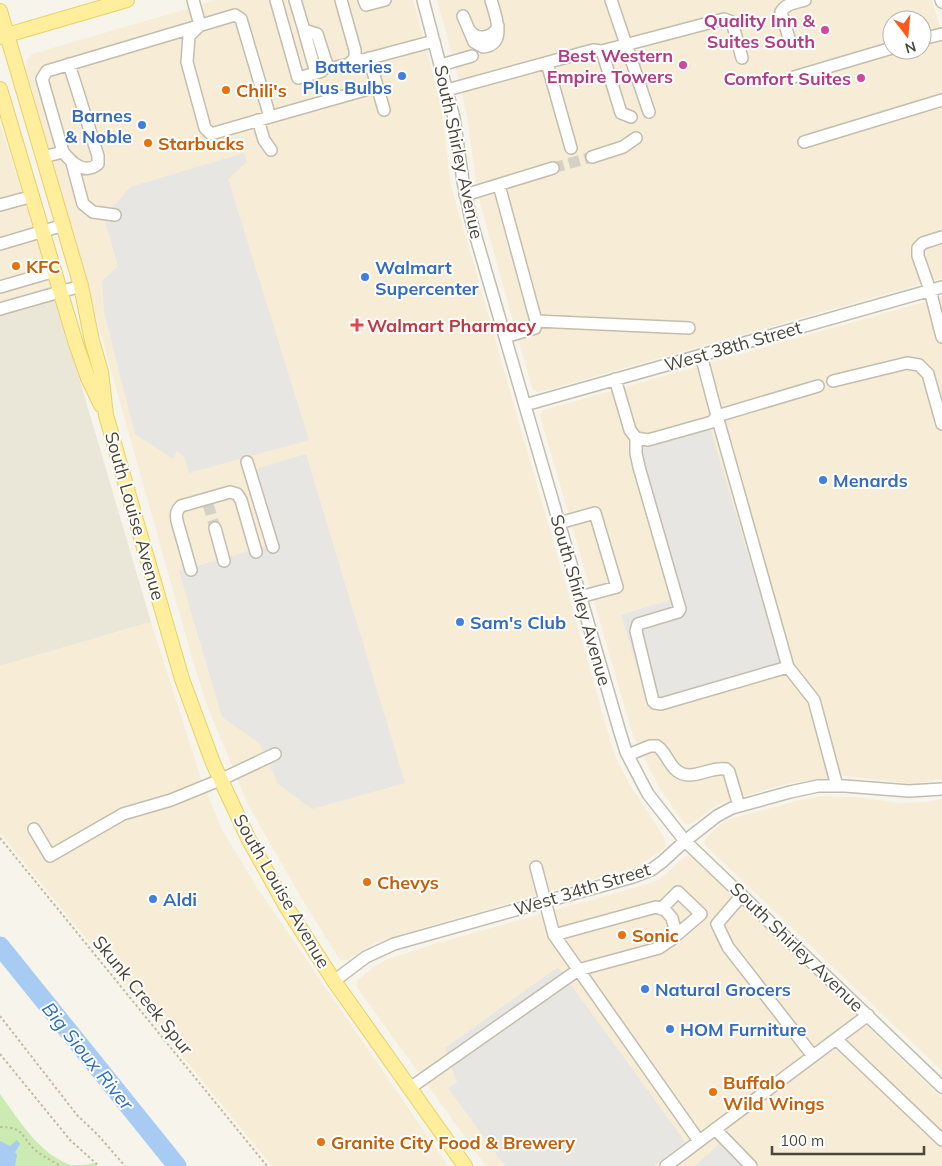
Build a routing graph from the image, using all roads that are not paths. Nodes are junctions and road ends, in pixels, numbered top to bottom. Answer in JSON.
{"nodes":[{"id":1,"x":127,"y":0,"type":"edge"},
{"id":2,"x":193,"y":0,"type":"edge"},
{"id":3,"x":276,"y":0,"type":"edge"},
{"id":4,"x":295,"y":0,"type":"edge"},
{"id":5,"x":341,"y":0,"type":"edge"},
{"id":6,"x":364,"y":0,"type":"edge"},
{"id":7,"x":385,"y":0,"type":"edge"},
{"id":8,"x":423,"y":0,"type":"edge"},
{"id":9,"x":491,"y":0,"type":"edge"},
{"id":10,"x":611,"y":0,"type":"edge"},
{"id":11,"x":805,"y":0,"type":"edge"},
{"id":12,"x":0,"y":12,"type":"edge"},
{"id":13,"x":463,"y":16,"type":"dead end"},
{"id":14,"x":200,"y":25,"type":"junction"},
{"id":15,"x":304,"y":30,"type":"junction"},
{"id":16,"x":4,"y":36,"type":"edge"},
{"id":17,"x":789,"y":38,"type":"dead end"},
{"id":18,"x":434,"y":41,"type":"junction"},
{"id":19,"x":626,"y":45,"type":"junction"},
{"id":20,"x":598,"y":51,"type":"junction"},
{"id":21,"x":882,"y":51,"type":"edge"},
{"id":22,"x":472,"y":56,"type":"dead end"},
{"id":23,"x":355,"y":58,"type":"junction"},
{"id":24,"x":369,"y":58,"type":"junction"},
{"id":25,"x":742,"y":58,"type":"dead end"},
{"id":26,"x":547,"y":63,"type":"junction"},
{"id":27,"x":69,"y":64,"type":"junction"},
{"id":28,"x":441,"y":65,"type":"junction"},
{"id":29,"x":332,"y":68,"type":"junction"},
{"id":30,"x":316,"y":73,"type":"junction"},
{"id":31,"x":794,"y":77,"type":"dead end"},
{"id":32,"x":0,"y":89,"type":"edge"},
{"id":33,"x":365,"y":90,"type":"dead end"},
{"id":34,"x":447,"y":90,"type":"junction"},
{"id":35,"x":942,"y":100,"type":"edge"},
{"id":36,"x":384,"y":110,"type":"dead end"},
{"id":37,"x":649,"y":112,"type":"dead end"},
{"id":38,"x":270,"y":117,"type":"junction"},
{"id":39,"x":630,"y":117,"type":"dead end"},
{"id":40,"x":258,"y":120,"type":"junction"},
{"id":41,"x":636,"y":138,"type":"dead end"},
{"id":42,"x":804,"y":142,"type":"dead end"},
{"id":43,"x":571,"y":148,"type":"dead end"},
{"id":44,"x":270,"y":150,"type":"dead end"},
{"id":45,"x":63,"y":152,"type":"junction"},
{"id":46,"x":43,"y":157,"type":"junction"},
{"id":47,"x":592,"y":157,"type":"tunnel mouth"},
{"id":48,"x":72,"y":163,"type":"junction"},
{"id":49,"x":552,"y":168,"type":"tunnel mouth"},
{"id":50,"x":499,"y":185,"type":"junction"},
{"id":51,"x":465,"y":195,"type":"junction"},
{"id":52,"x":33,"y":196,"type":"junction"},
{"id":53,"x":0,"y":205,"type":"edge"},
{"id":54,"x":115,"y":215,"type":"dead end"},
{"id":55,"x":64,"y":225,"type":"junction"},
{"id":56,"x":43,"y":231,"type":"junction"},
{"id":57,"x":942,"y":237,"type":"edge"},
{"id":58,"x":0,"y":244,"type":"edge"},
{"id":59,"x":55,"y":271,"type":"junction"},
{"id":60,"x":81,"y":286,"type":"junction"},
{"id":61,"x":942,"y":286,"type":"edge"},
{"id":62,"x":0,"y":287,"type":"edge"},
{"id":63,"x":930,"y":290,"type":"junction"},
{"id":64,"x":61,"y":292,"type":"junction"},
{"id":65,"x":0,"y":309,"type":"edge"},
{"id":66,"x":536,"y":321,"type":"junction"},
{"id":67,"x":689,"y":328,"type":"dead end"},
{"id":68,"x":505,"y":336,"type":"junction"},
{"id":69,"x":942,"y":336,"type":"edge"},
{"id":70,"x":701,"y":355,"type":"junction"},
{"id":71,"x":615,"y":379,"type":"junction"},
{"id":72,"x":833,"y":382,"type":"dead end"},
{"id":73,"x":818,"y":386,"type":"dead end"},
{"id":74,"x":525,"y":405,"type":"junction"},
{"id":75,"x":106,"y":415,"type":"junction"},
{"id":76,"x":716,"y":416,"type":"junction"},
{"id":77,"x":942,"y":424,"type":"edge"},
{"id":78,"x":636,"y":438,"type":"junction"},
{"id":79,"x":247,"y":462,"type":"dead end"},
{"id":80,"x":559,"y":523,"type":"junction"},
{"id":81,"x":215,"y":528,"type":"tunnel mouth"},
{"id":82,"x":273,"y":547,"type":"dead end"},
{"id":83,"x":256,"y":552,"type":"dead end"},
{"id":84,"x":224,"y":561,"type":"dead end"},
{"id":85,"x":191,"y":570,"type":"dead end"},
{"id":86,"x":580,"y":597,"type":"junction"},
{"id":87,"x":788,"y":667,"type":"junction"},
{"id":88,"x":275,"y":754,"type":"dead end"},
{"id":89,"x":628,"y":755,"type":"junction"},
{"id":90,"x":220,"y":780,"type":"junction"},
{"id":91,"x":837,"y":786,"type":"junction"},
{"id":92,"x":942,"y":789,"type":"edge"},
{"id":93,"x":739,"y":806,"type":"junction"},
{"id":94,"x":34,"y":828,"type":"dead end"},
{"id":95,"x":685,"y":841,"type":"junction"},
{"id":96,"x":536,"y":867,"type":"dead end"},
{"id":97,"x":742,"y":895,"type":"junction"},
{"id":98,"x":546,"y":902,"type":"junction"},
{"id":99,"x":661,"y":909,"type":"junction"},
{"id":100,"x":554,"y":935,"type":"junction"},
{"id":101,"x":671,"y":940,"type":"junction"},
{"id":102,"x":578,"y":970,"type":"junction"},
{"id":103,"x":334,"y":981,"type":"junction"},
{"id":104,"x":868,"y":1016,"type":"junction"},
{"id":105,"x":836,"y":1039,"type":"junction"},
{"id":106,"x":813,"y":1056,"type":"junction"},
{"id":107,"x":942,"y":1087,"type":"edge"},
{"id":108,"x":410,"y":1088,"type":"junction"},
{"id":109,"x":715,"y":1129,"type":"junction"},
{"id":110,"x":942,"y":1140,"type":"edge"},
{"id":111,"x":699,"y":1141,"type":"junction"},
{"id":112,"x":465,"y":1166,"type":"edge"},
{"id":113,"x":666,"y":1166,"type":"edge"},
{"id":114,"x":751,"y":1166,"type":"edge"}],
"edges":[{"from":1,"to":16,"type":"main road"},
{"from":2,"to":14,"type":"street"},
{"from":3,"to":30,"type":"street"},
{"from":4,"to":15,"type":"street"},
{"from":5,"to":23,"type":"street"},
{"from":6,"to":7,"type":"street"},
{"from":8,"to":18,"type":"street","name":"South Shirley Avenue"},
{"from":9,"to":13,"type":"street"},
{"from":10,"to":19,"type":"street"},
{"from":11,"to":17,"type":"street"},
{"from":12,"to":16,"type":"main road","name":"South Louise Avenue"},
{"from":14,"to":27,"type":"street"},
{"from":14,"to":38,"type":"street"},
{"from":14,"to":40,"type":"street"},
{"from":15,"to":29,"type":"street"},
{"from":15,"to":30,"type":"street"},
{"from":16,"to":46,"type":"main road","name":"South Louise Avenue"},
{"from":18,"to":24,"type":"street"},
{"from":18,"to":28,"type":"street","name":"South Shirley Avenue"},
{"from":19,"to":20,"type":"street"},
{"from":19,"to":25,"type":"street"},
{"from":19,"to":37,"type":"street"},
{"from":20,"to":26,"type":"street"},
{"from":20,"to":39,"type":"street"},
{"from":21,"to":31,"type":"street"},
{"from":22,"to":28,"type":"street"},
{"from":23,"to":24,"type":"street"},
{"from":23,"to":29,"type":"street"},
{"from":24,"to":36,"type":"street"},
{"from":26,"to":34,"type":"street"},
{"from":26,"to":43,"type":"street"},
{"from":27,"to":45,"type":"street"},
{"from":27,"to":48,"type":"street"},
{"from":28,"to":34,"type":"street","name":"South Shirley Avenue"},
{"from":29,"to":30,"type":"street"},
{"from":32,"to":52,"type":"main road","name":"South Louise Avenue"},
{"from":33,"to":38,"type":"street"},
{"from":34,"to":51,"type":"street","name":"South Shirley Avenue"},
{"from":35,"to":42,"type":"street"},
{"from":38,"to":40,"type":"street"},
{"from":40,"to":44,"type":"street"},
{"from":41,"to":47,"type":"street"},
{"from":45,"to":46,"type":"street"},
{"from":45,"to":48,"type":"street"},
{"from":46,"to":55,"type":"main road","name":"South Louise Avenue"},
{"from":48,"to":54,"type":"street"},
{"from":49,"to":50,"type":"street"},
{"from":50,"to":51,"type":"street"},
{"from":50,"to":66,"type":"street"},
{"from":51,"to":68,"type":"street","name":"South Shirley Avenue"},
{"from":52,"to":53,"type":"street"},
{"from":52,"to":56,"type":"main road","name":"South Louise Avenue"},
{"from":55,"to":56,"type":"street"},
{"from":55,"to":60,"type":"main road","name":"South Louise Avenue"},
{"from":56,"to":58,"type":"street"},
{"from":56,"to":59,"type":"main road","name":"South Louise Avenue"},
{"from":57,"to":63,"type":"street"},
{"from":59,"to":62,"type":"street"},
{"from":59,"to":64,"type":"main road","name":"South Louise Avenue"},
{"from":60,"to":64,"type":"street"},
{"from":60,"to":75,"type":"main road","name":"South Louise Avenue"},
{"from":61,"to":63,"type":"street","name":"West 38th Street"},
{"from":63,"to":69,"type":"street"},
{"from":63,"to":70,"type":"street","name":"West 38th Street"},
{"from":64,"to":65,"type":"street"},
{"from":64,"to":75,"type":"main road","name":"South Louise Avenue"},
{"from":66,"to":67,"type":"street"},
{"from":66,"to":68,"type":"street"},
{"from":68,"to":74,"type":"street","name":"South Shirley Avenue"},
{"from":70,"to":71,"type":"street","name":"West 38th Street"},
{"from":70,"to":76,"type":"street"},
{"from":71,"to":74,"type":"street","name":"West 38th Street"},
{"from":71,"to":78,"type":"street"},
{"from":72,"to":77,"type":"street"},
{"from":73,"to":76,"type":"street"},
{"from":74,"to":80,"type":"street","name":"South Shirley Avenue"},
{"from":75,"to":90,"type":"main road","name":"South Louise Avenue"},
{"from":76,"to":78,"type":"street"},
{"from":76,"to":87,"type":"street"},
{"from":78,"to":87,"type":"street"},
{"from":79,"to":82,"type":"street"},
{"from":80,"to":86,"type":"street","name":"South Shirley Avenue"},
{"from":80,"to":86,"type":"street"},
{"from":81,"to":84,"type":"street"},
{"from":83,"to":85,"type":"street"},
{"from":86,"to":89,"type":"street","name":"South Shirley Avenue"},
{"from":87,"to":91,"type":"street"},
{"from":88,"to":90,"type":"street"},
{"from":89,"to":93,"type":"street"},
{"from":89,"to":95,"type":"street","name":"South Shirley Avenue"},
{"from":90,"to":94,"type":"street"},
{"from":90,"to":103,"type":"main road","name":"South Louise Avenue"},
{"from":91,"to":92,"type":"street","name":"West 34th Street"},
{"from":91,"to":93,"type":"street","name":"West 34th Street"},
{"from":93,"to":95,"type":"street","name":"West 34th Street"},
{"from":95,"to":97,"type":"street","name":"South Shirley Avenue"},
{"from":95,"to":98,"type":"street","name":"West 34th Street"},
{"from":96,"to":98,"type":"street"},
{"from":97,"to":104,"type":"street","name":"South Shirley Avenue"},
{"from":97,"to":106,"type":"street"},
{"from":98,"to":100,"type":"street"},
{"from":98,"to":103,"type":"street","name":"West 34th Street"},
{"from":99,"to":100,"type":"street"},
{"from":99,"to":101,"type":"street"},
{"from":99,"to":101,"type":"street"},
{"from":100,"to":102,"type":"street"},
{"from":101,"to":102,"type":"street"},
{"from":102,"to":108,"type":"street"},
{"from":102,"to":111,"type":"street"},
{"from":103,"to":108,"type":"main road","name":"South Louise Avenue"},
{"from":104,"to":105,"type":"street"},
{"from":104,"to":107,"type":"street","name":"South Shirley Avenue"},
{"from":105,"to":106,"type":"street"},
{"from":105,"to":110,"type":"street"},
{"from":106,"to":109,"type":"street"},
{"from":108,"to":112,"type":"main road","name":"South Louise Avenue"},
{"from":109,"to":111,"type":"street"},
{"from":109,"to":114,"type":"street"},
{"from":111,"to":113,"type":"street"}]}
